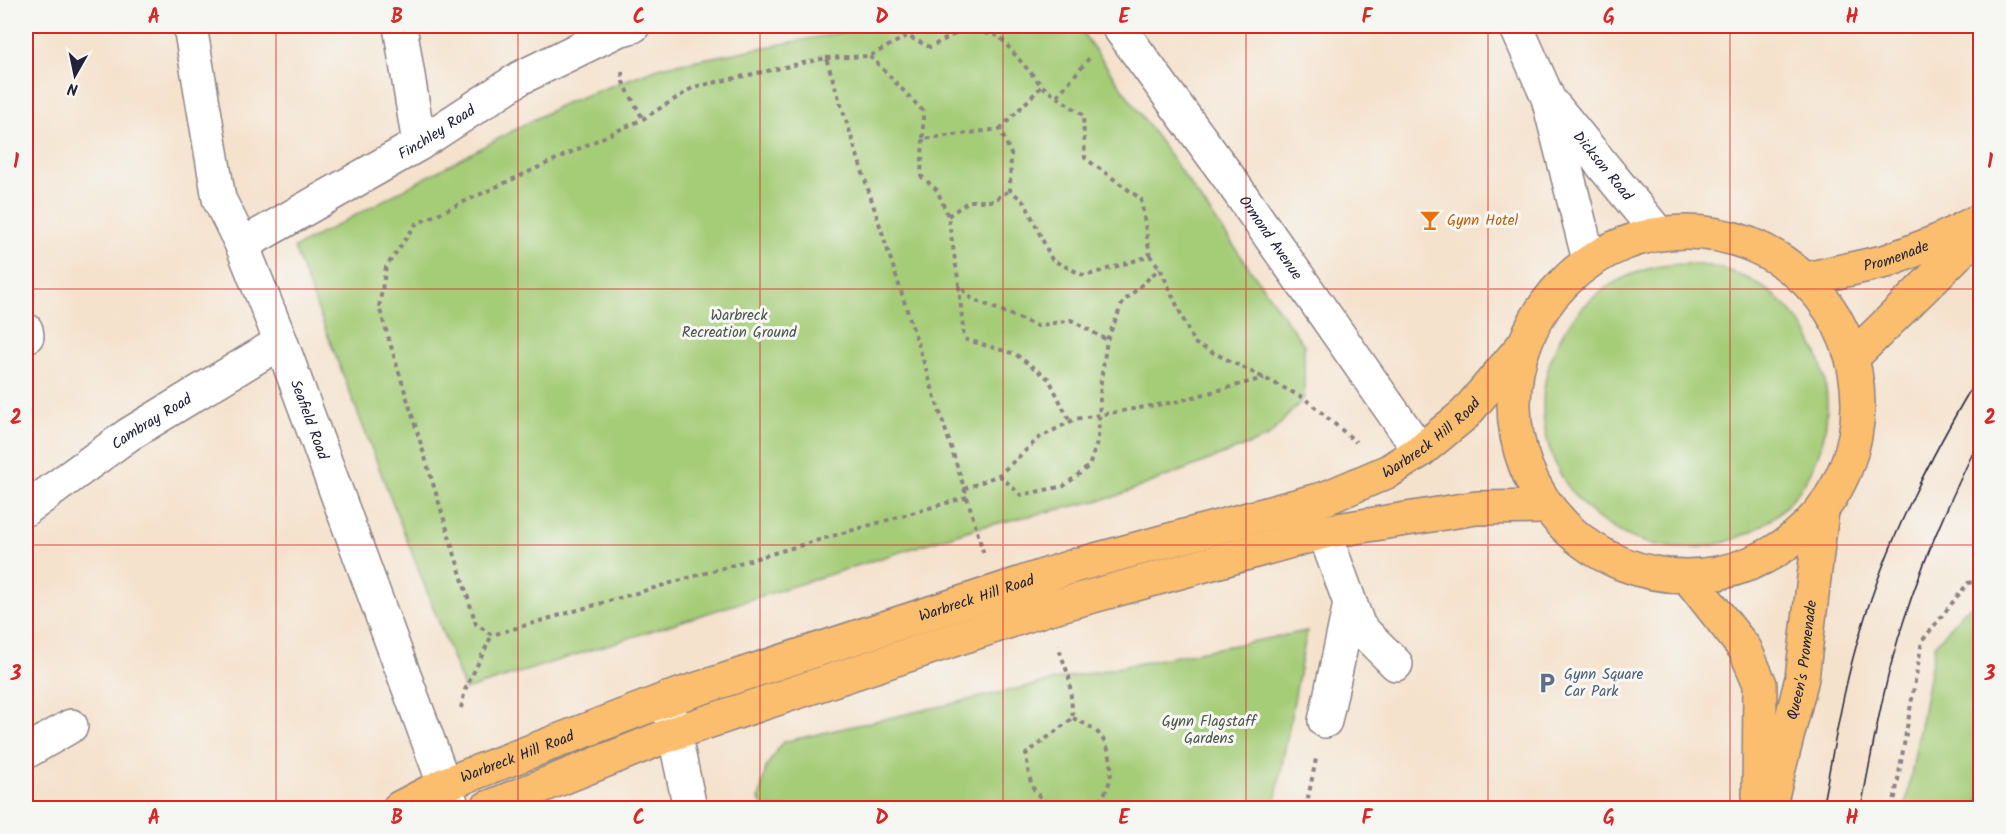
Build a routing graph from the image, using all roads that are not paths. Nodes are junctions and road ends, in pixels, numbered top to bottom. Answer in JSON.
{"nodes":[{"id":1,"x":190,"y":26,"type":"edge"},
{"id":2,"x":400,"y":26,"type":"edge"},
{"id":3,"x":1118,"y":26,"type":"edge"},
{"id":4,"x":1516,"y":26,"type":"edge"},
{"id":5,"x":623,"y":27,"type":"edge"},
{"id":6,"x":1548,"y":98,"type":"junction"},
{"id":7,"x":419,"y":144,"type":"junction"},
{"id":8,"x":1658,"y":233,"type":"junction"},
{"id":9,"x":1977,"y":237,"type":"edge"},
{"id":10,"x":242,"y":245,"type":"junction"},
{"id":11,"x":1589,"y":260,"type":"junction"},
{"id":12,"x":1806,"y":279,"type":"junction"},
{"id":13,"x":281,"y":342,"type":"junction"},
{"id":14,"x":1522,"y":347,"type":"junction"},
{"id":15,"x":1852,"y":357,"type":"junction"},
{"id":16,"x":1420,"y":451,"type":"junction"},
{"id":17,"x":1546,"y":507,"type":"junction"},
{"id":18,"x":26,"y":509,"type":"edge"},
{"id":19,"x":1822,"y":511,"type":"junction"},
{"id":20,"x":1324,"y":532,"type":"junction"},
{"id":21,"x":1688,"y":577,"type":"junction"},
{"id":22,"x":1350,"y":604,"type":"junction"},
{"id":23,"x":1396,"y":664,"type":"dead end"},
{"id":24,"x":667,"y":699,"type":"junction"},
{"id":25,"x":1324,"y":721,"type":"road end"},
{"id":26,"x":71,"y":726,"type":"dead end"},
{"id":27,"x":674,"y":733,"type":"junction"},
{"id":28,"x":26,"y":752,"type":"edge"},
{"id":29,"x":448,"y":797,"type":"edge"},
{"id":30,"x":399,"y":808,"type":"edge"},
{"id":31,"x":487,"y":808,"type":"edge"},
{"id":32,"x":690,"y":808,"type":"edge"},
{"id":33,"x":1759,"y":808,"type":"edge"},
{"id":34,"x":1769,"y":808,"type":"edge"}],
"edges":[{"from":1,"to":10,"type":"street","name":"Seafield Road"},
{"from":2,"to":7,"type":"street"},
{"from":3,"to":16,"type":"street","name":"Ormond Avenue"},
{"from":4,"to":6,"type":"street","name":"Dickson Road"},
{"from":5,"to":7,"type":"street","name":"Finchley Road"},
{"from":6,"to":8,"type":"street","name":"Dickson Road"},
{"from":6,"to":11,"type":"street","name":"Dickson Road"},
{"from":7,"to":10,"type":"street","name":"Finchley Road"},
{"from":8,"to":11,"type":"main road"},
{"from":8,"to":12,"type":"main road"},
{"from":9,"to":12,"type":"main road","name":"Promenade"},
{"from":9,"to":15,"type":"main road","name":"Promenade"},
{"from":10,"to":13,"type":"street","name":"Seafield Road"},
{"from":11,"to":14,"type":"main road"},
{"from":12,"to":15,"type":"main road"},
{"from":13,"to":18,"type":"street","name":"Cambray Road"},
{"from":13,"to":29,"type":"street","name":"Seafield Road"},
{"from":14,"to":16,"type":"main road","name":"Warbreck Hill Road"},
{"from":14,"to":17,"type":"main road"},
{"from":15,"to":19,"type":"main road"},
{"from":16,"to":24,"type":"main road","name":"Warbreck Hill Road"},
{"from":17,"to":20,"type":"main road"},
{"from":17,"to":21,"type":"main road"},
{"from":19,"to":21,"type":"main road"},
{"from":19,"to":34,"type":"main road","name":"Queen's Promenade"},
{"from":20,"to":22,"type":"street"},
{"from":20,"to":27,"type":"main road"},
{"from":21,"to":33,"type":"main road","name":"Queen's Promenade"},
{"from":22,"to":23,"type":"street"},
{"from":22,"to":25,"type":"street"},
{"from":24,"to":27,"type":"street"},
{"from":24,"to":29,"type":"main road","name":"Warbreck Hill Road"},
{"from":26,"to":28,"type":"street"},
{"from":27,"to":31,"type":"main road"},
{"from":27,"to":32,"type":"street"},
{"from":29,"to":30,"type":"main road","name":"Warbreck Hill Road"}]}
